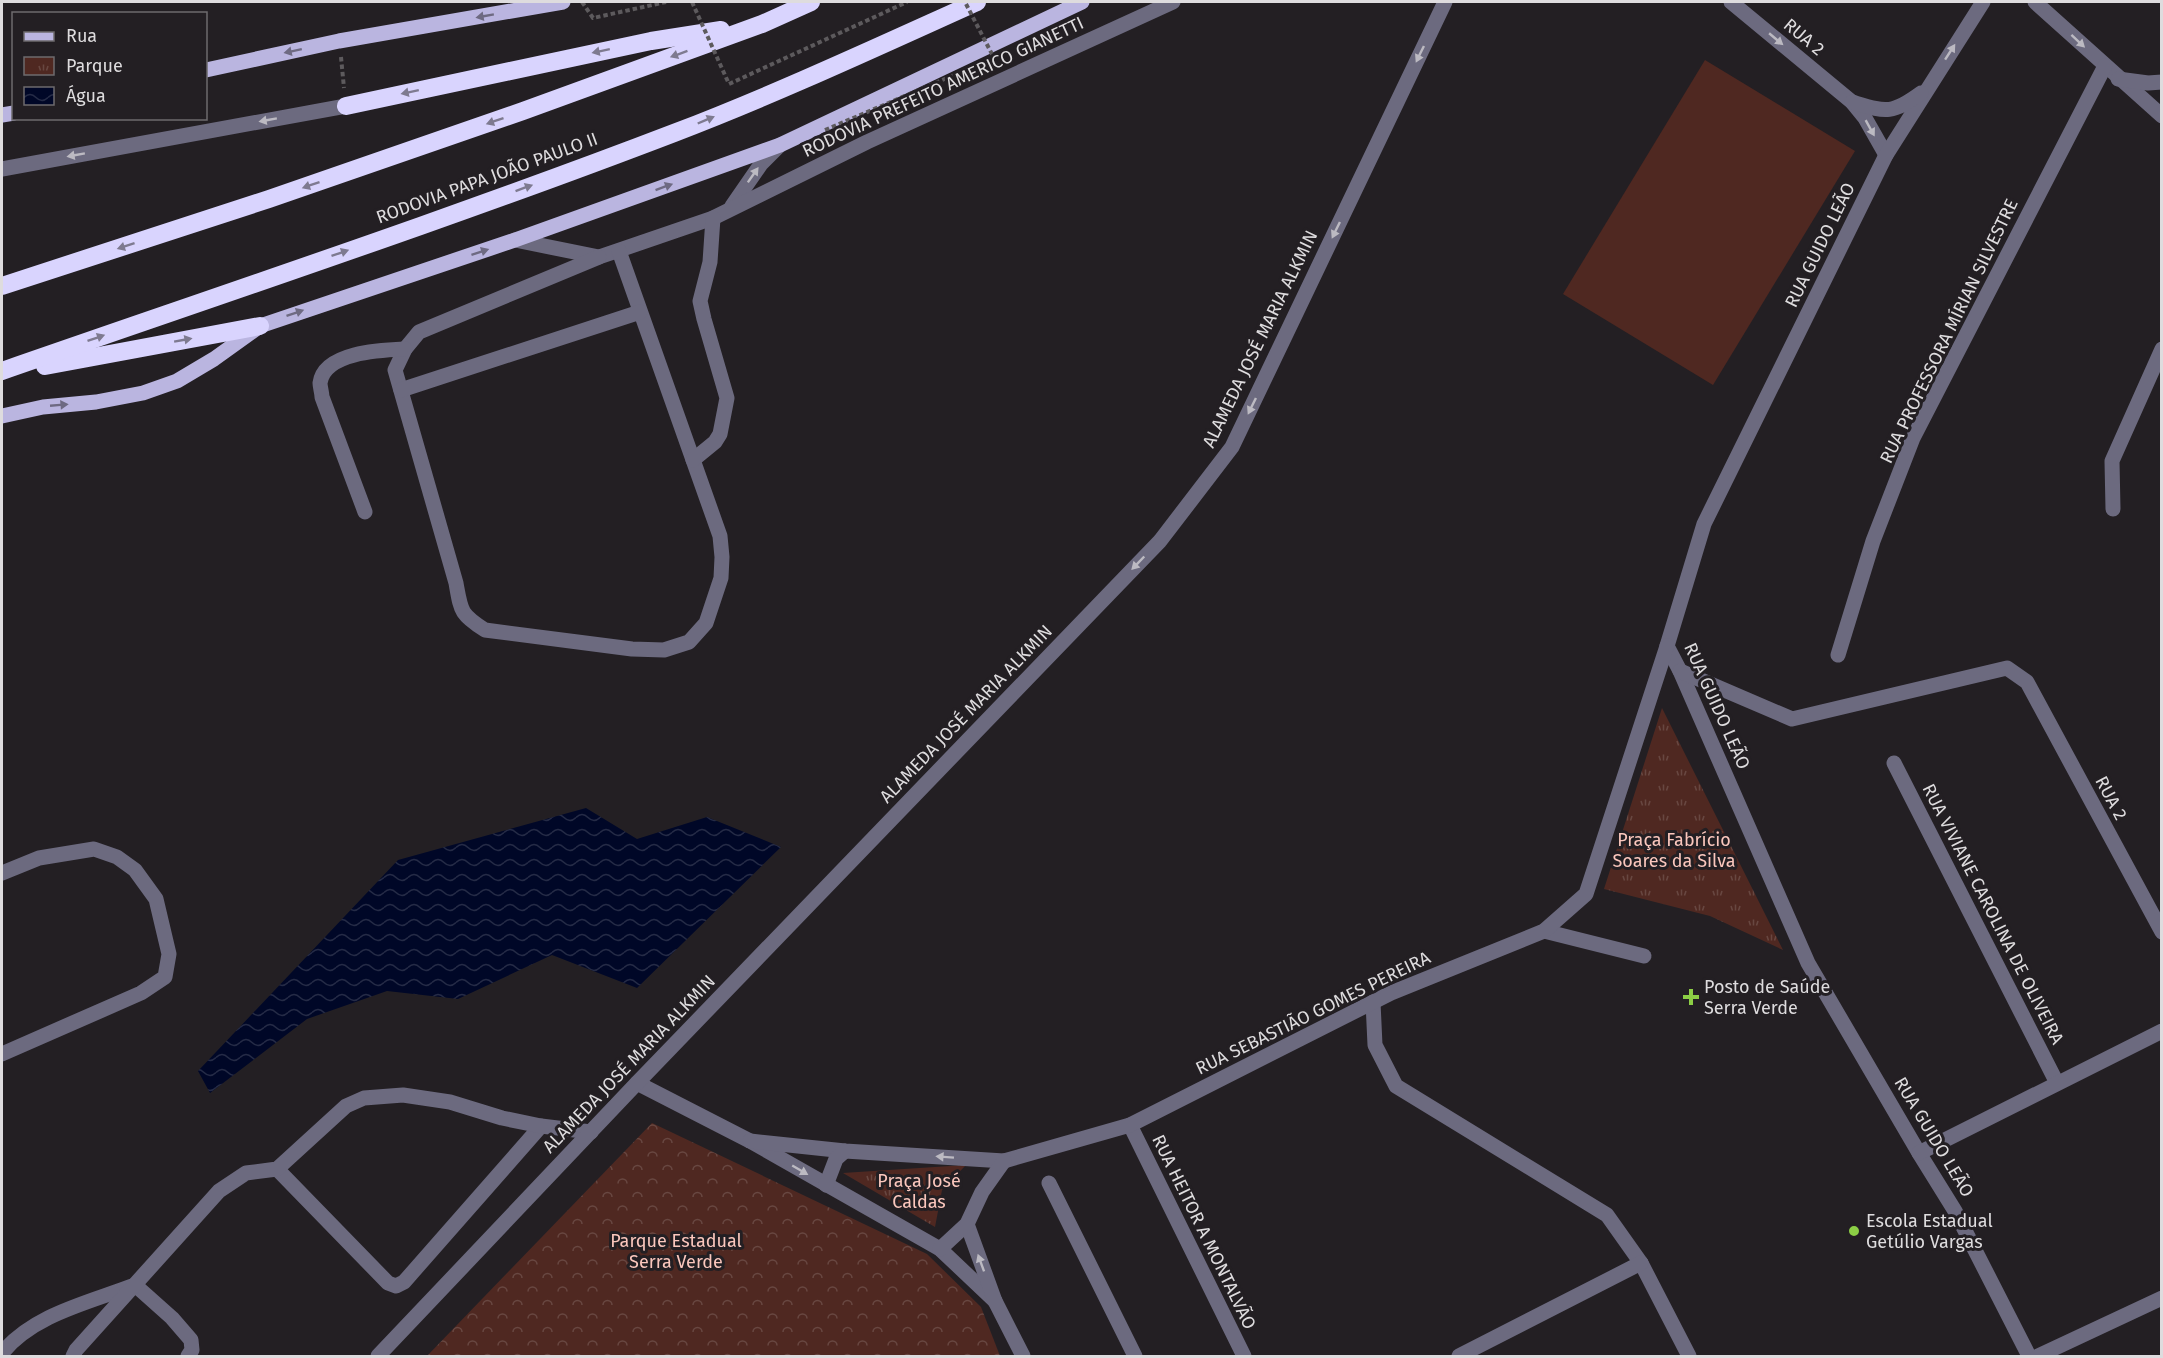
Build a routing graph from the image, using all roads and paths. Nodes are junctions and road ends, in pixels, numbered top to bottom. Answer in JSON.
{"nodes":[{"id":1,"x":563,"y":2,"type":"edge"},
{"id":2,"x":582,"y":2,"type":"edge"},
{"id":3,"x":666,"y":2,"type":"edge"},
{"id":4,"x":692,"y":2,"type":"edge"},
{"id":5,"x":811,"y":2,"type":"edge"},
{"id":6,"x":907,"y":2,"type":"edge"},
{"id":7,"x":965,"y":2,"type":"edge"},
{"id":8,"x":976,"y":2,"type":"edge"},
{"id":9,"x":1082,"y":2,"type":"edge"},
{"id":10,"x":1173,"y":2,"type":"edge"},
{"id":11,"x":1445,"y":2,"type":"edge"},
{"id":12,"x":1731,"y":2,"type":"edge"},
{"id":13,"x":1983,"y":2,"type":"edge"},
{"id":14,"x":2035,"y":2,"type":"edge"},
{"id":15,"x":762,"y":24,"type":"junction"},
{"id":16,"x":339,"y":41,"type":"junction"},
{"id":17,"x":2105,"y":66,"type":"junction"},
{"id":18,"x":207,"y":70,"type":"edge"},
{"id":19,"x":2118,"y":79,"type":"junction"},
{"id":20,"x":2162,"y":82,"type":"edge"},
{"id":21,"x":1928,"y":87,"type":"junction"},
{"id":22,"x":1852,"y":102,"type":"junction"},
{"id":23,"x":346,"y":105,"type":"junction"},
{"id":24,"x":2162,"y":116,"type":"edge"},
{"id":25,"x":825,"y":130,"type":"dead end"},
{"id":26,"x":780,"y":145,"type":"junction"},
{"id":27,"x":1886,"y":155,"type":"junction"},
{"id":28,"x":2,"y":169,"type":"edge"},
{"id":29,"x":730,"y":209,"type":"junction"},
{"id":30,"x":714,"y":218,"type":"junction"},
{"id":31,"x":515,"y":240,"type":"junction"},
{"id":32,"x":619,"y":251,"type":"junction"},
{"id":33,"x":599,"y":257,"type":"junction"},
{"id":34,"x":2,"y":286,"type":"edge"},
{"id":35,"x":640,"y":312,"type":"junction"},
{"id":36,"x":260,"y":326,"type":"junction"},
{"id":37,"x":405,"y":349,"type":"junction"},
{"id":38,"x":2162,"y":349,"type":"edge"},
{"id":39,"x":2,"y":372,"type":"edge"},
{"id":40,"x":401,"y":390,"type":"junction"},
{"id":41,"x":2,"y":416,"type":"edge"},
{"id":42,"x":693,"y":460,"type":"junction"},
{"id":43,"x":2113,"y":509,"type":"dead end"},
{"id":44,"x":365,"y":512,"type":"dead end"},
{"id":45,"x":1667,"y":646,"type":"junction"},
{"id":46,"x":1838,"y":655,"type":"dead end"},
{"id":47,"x":1680,"y":671,"type":"junction"},
{"id":48,"x":1894,"y":762,"type":"dead end"},
{"id":49,"x":2,"y":873,"type":"edge"},
{"id":50,"x":1544,"y":931,"type":"junction"},
{"id":51,"x":2162,"y":932,"type":"edge"},
{"id":52,"x":1644,"y":956,"type":"dead end"},
{"id":53,"x":1372,"y":1002,"type":"junction"},
{"id":54,"x":2162,"y":1031,"type":"edge"},
{"id":55,"x":2,"y":1054,"type":"edge"},
{"id":56,"x":637,"y":1083,"type":"junction"},
{"id":57,"x":2057,"y":1083,"type":"junction"},
{"id":58,"x":1130,"y":1125,"type":"junction"},
{"id":59,"x":541,"y":1126,"type":"junction"},
{"id":60,"x":591,"y":1132,"type":"junction"},
{"id":61,"x":750,"y":1141,"type":"junction"},
{"id":62,"x":845,"y":1151,"type":"junction"},
{"id":63,"x":1919,"y":1153,"type":"junction"},
{"id":64,"x":1004,"y":1161,"type":"junction"},
{"id":65,"x":277,"y":1169,"type":"junction"},
{"id":66,"x":1049,"y":1183,"type":"dead end"},
{"id":67,"x":826,"y":1185,"type":"junction"},
{"id":68,"x":968,"y":1224,"type":"junction"},
{"id":69,"x":940,"y":1249,"type":"junction"},
{"id":70,"x":1641,"y":1263,"type":"junction"},
{"id":71,"x":135,"y":1285,"type":"junction"},
{"id":72,"x":2162,"y":1298,"type":"edge"},
{"id":73,"x":995,"y":1301,"type":"junction"},
{"id":74,"x":2,"y":1353,"type":"edge"},
{"id":75,"x":73,"y":1356,"type":"edge"},
{"id":76,"x":188,"y":1356,"type":"edge"},
{"id":77,"x":378,"y":1356,"type":"edge"},
{"id":78,"x":1023,"y":1356,"type":"edge"},
{"id":79,"x":1135,"y":1356,"type":"edge"},
{"id":80,"x":1244,"y":1356,"type":"edge"},
{"id":81,"x":1459,"y":1356,"type":"edge"},
{"id":82,"x":1689,"y":1356,"type":"edge"},
{"id":83,"x":2029,"y":1356,"type":"edge"},
{"id":84,"x":2038,"y":1356,"type":"edge"}],
"edges":[{"from":1,"to":16,"type":"main road","one_way":true},
{"from":2,"to":3,"type":"path"},
{"from":4,"to":6,"type":"path","bridge":true},
{"from":5,"to":15,"type":"highway"},
{"from":7,"to":25,"type":"path","bridge":true},
{"from":39,"to":8,"type":"highway","name":"RODOVIA PAPA JOÃO PAULO II","one_way":true},
{"from":9,"to":26,"type":"main road"},
{"from":10,"to":29,"type":"street","name":"RODOVIA PREFEITO AMERICO GIANETTI"},
{"from":11,"to":56,"type":"street","name":"ALAMEDA JOSÉ MARIA ALKMIN","one_way":true},
{"from":12,"to":22,"type":"street","name":"RUA 2","one_way":true},
{"from":21,"to":13,"type":"street","name":"RUA GUIDO LEÃO","one_way":true},
{"from":14,"to":17,"type":"street","one_way":true},
{"from":15,"to":23,"type":"highway","one_way":true},
{"from":15,"to":34,"type":"highway","one_way":true},
{"from":16,"to":18,"type":"main road","one_way":true},
{"from":16,"to":23,"type":"path"},
{"from":17,"to":19,"type":"street"},
{"from":17,"to":46,"type":"street","name":"RUA PROFESSORA MÍRIAN SILVESTRE"},
{"from":19,"to":20,"type":"street"},
{"from":19,"to":24,"type":"street"},
{"from":21,"to":22,"type":"street","name":"RUA 2"},
{"from":21,"to":27,"type":"street","name":"RUA GUIDO LEÃO"},
{"from":22,"to":27,"type":"street","name":"RUA 2","one_way":true},
{"from":23,"to":28,"type":"street","one_way":true},
{"from":29,"to":26,"type":"street","one_way":true},
{"from":31,"to":26,"type":"main road","one_way":true},
{"from":27,"to":45,"type":"street","name":"RUA GUIDO LEÃO"},
{"from":29,"to":30,"type":"street","name":"RODOVIA PREFEITO AMERICO GIANETTI"},
{"from":30,"to":32,"type":"street","name":"RODOVIA PREFEITO AMERICO GIANETTI"},
{"from":30,"to":42,"type":"street"},
{"from":31,"to":33,"type":"street"},
{"from":36,"to":31,"type":"main road","one_way":true},
{"from":32,"to":33,"type":"street","name":"RODOVIA PREFEITO AMERICO GIANETTI"},
{"from":32,"to":35,"type":"street"},
{"from":33,"to":37,"type":"street","name":"RODOVIA PREFEITO AMERICO GIANETTI"},
{"from":35,"to":40,"type":"street"},
{"from":35,"to":42,"type":"street"},
{"from":39,"to":36,"type":"highway","one_way":true},
{"from":41,"to":36,"type":"main road","one_way":true},
{"from":37,"to":40,"type":"street"},
{"from":37,"to":44,"type":"street"},
{"from":38,"to":43,"type":"street"},
{"from":40,"to":42,"type":"street"},
{"from":45,"to":47,"type":"street","name":"RUA GUIDO LEÃO"},
{"from":45,"to":50,"type":"street","name":"RUA SEBASTIÃO GOMES PEREIRA"},
{"from":47,"to":51,"type":"street","name":"RUA 2"},
{"from":47,"to":63,"type":"street","name":"RUA GUIDO LEÃO"},
{"from":48,"to":57,"type":"street","name":"RUA VIVIANE CAROLINA DE OLIVEIRA"},
{"from":49,"to":55,"type":"street"},
{"from":50,"to":52,"type":"street"},
{"from":50,"to":53,"type":"street","name":"RUA SEBASTIÃO GOMES PEREIRA"},
{"from":53,"to":58,"type":"street","name":"RUA SEBASTIÃO GOMES PEREIRA"},
{"from":53,"to":70,"type":"street"},
{"from":54,"to":57,"type":"street"},
{"from":56,"to":60,"type":"street","name":"ALAMEDA JOSÉ MARIA ALKMIN"},
{"from":56,"to":61,"type":"street"},
{"from":57,"to":63,"type":"street"},
{"from":58,"to":64,"type":"street","name":"RUA SEBASTIÃO GOMES PEREIRA"},
{"from":58,"to":80,"type":"street","name":"RUA HEITOR A MONTALVÃO"},
{"from":59,"to":60,"type":"street"},
{"from":59,"to":65,"type":"street"},
{"from":59,"to":65,"type":"street"},
{"from":60,"to":77,"type":"street","name":"ALAMEDA JOSÉ MARIA ALKMIN"},
{"from":61,"to":62,"type":"street"},
{"from":61,"to":67,"type":"street","one_way":true},
{"from":64,"to":62,"type":"street","one_way":true},
{"from":62,"to":67,"type":"street"},
{"from":63,"to":83,"type":"street","name":"RUA GUIDO LEÃO"},
{"from":64,"to":68,"type":"street"},
{"from":65,"to":71,"type":"street"},
{"from":66,"to":79,"type":"street"},
{"from":67,"to":69,"type":"street"},
{"from":68,"to":69,"type":"street"},
{"from":73,"to":68,"type":"street","one_way":true},
{"from":69,"to":73,"type":"street"},
{"from":70,"to":81,"type":"street"},
{"from":70,"to":82,"type":"street"},
{"from":71,"to":74,"type":"street"},
{"from":71,"to":75,"type":"street"},
{"from":71,"to":76,"type":"street"},
{"from":72,"to":84,"type":"street"},
{"from":73,"to":78,"type":"street"}]}
